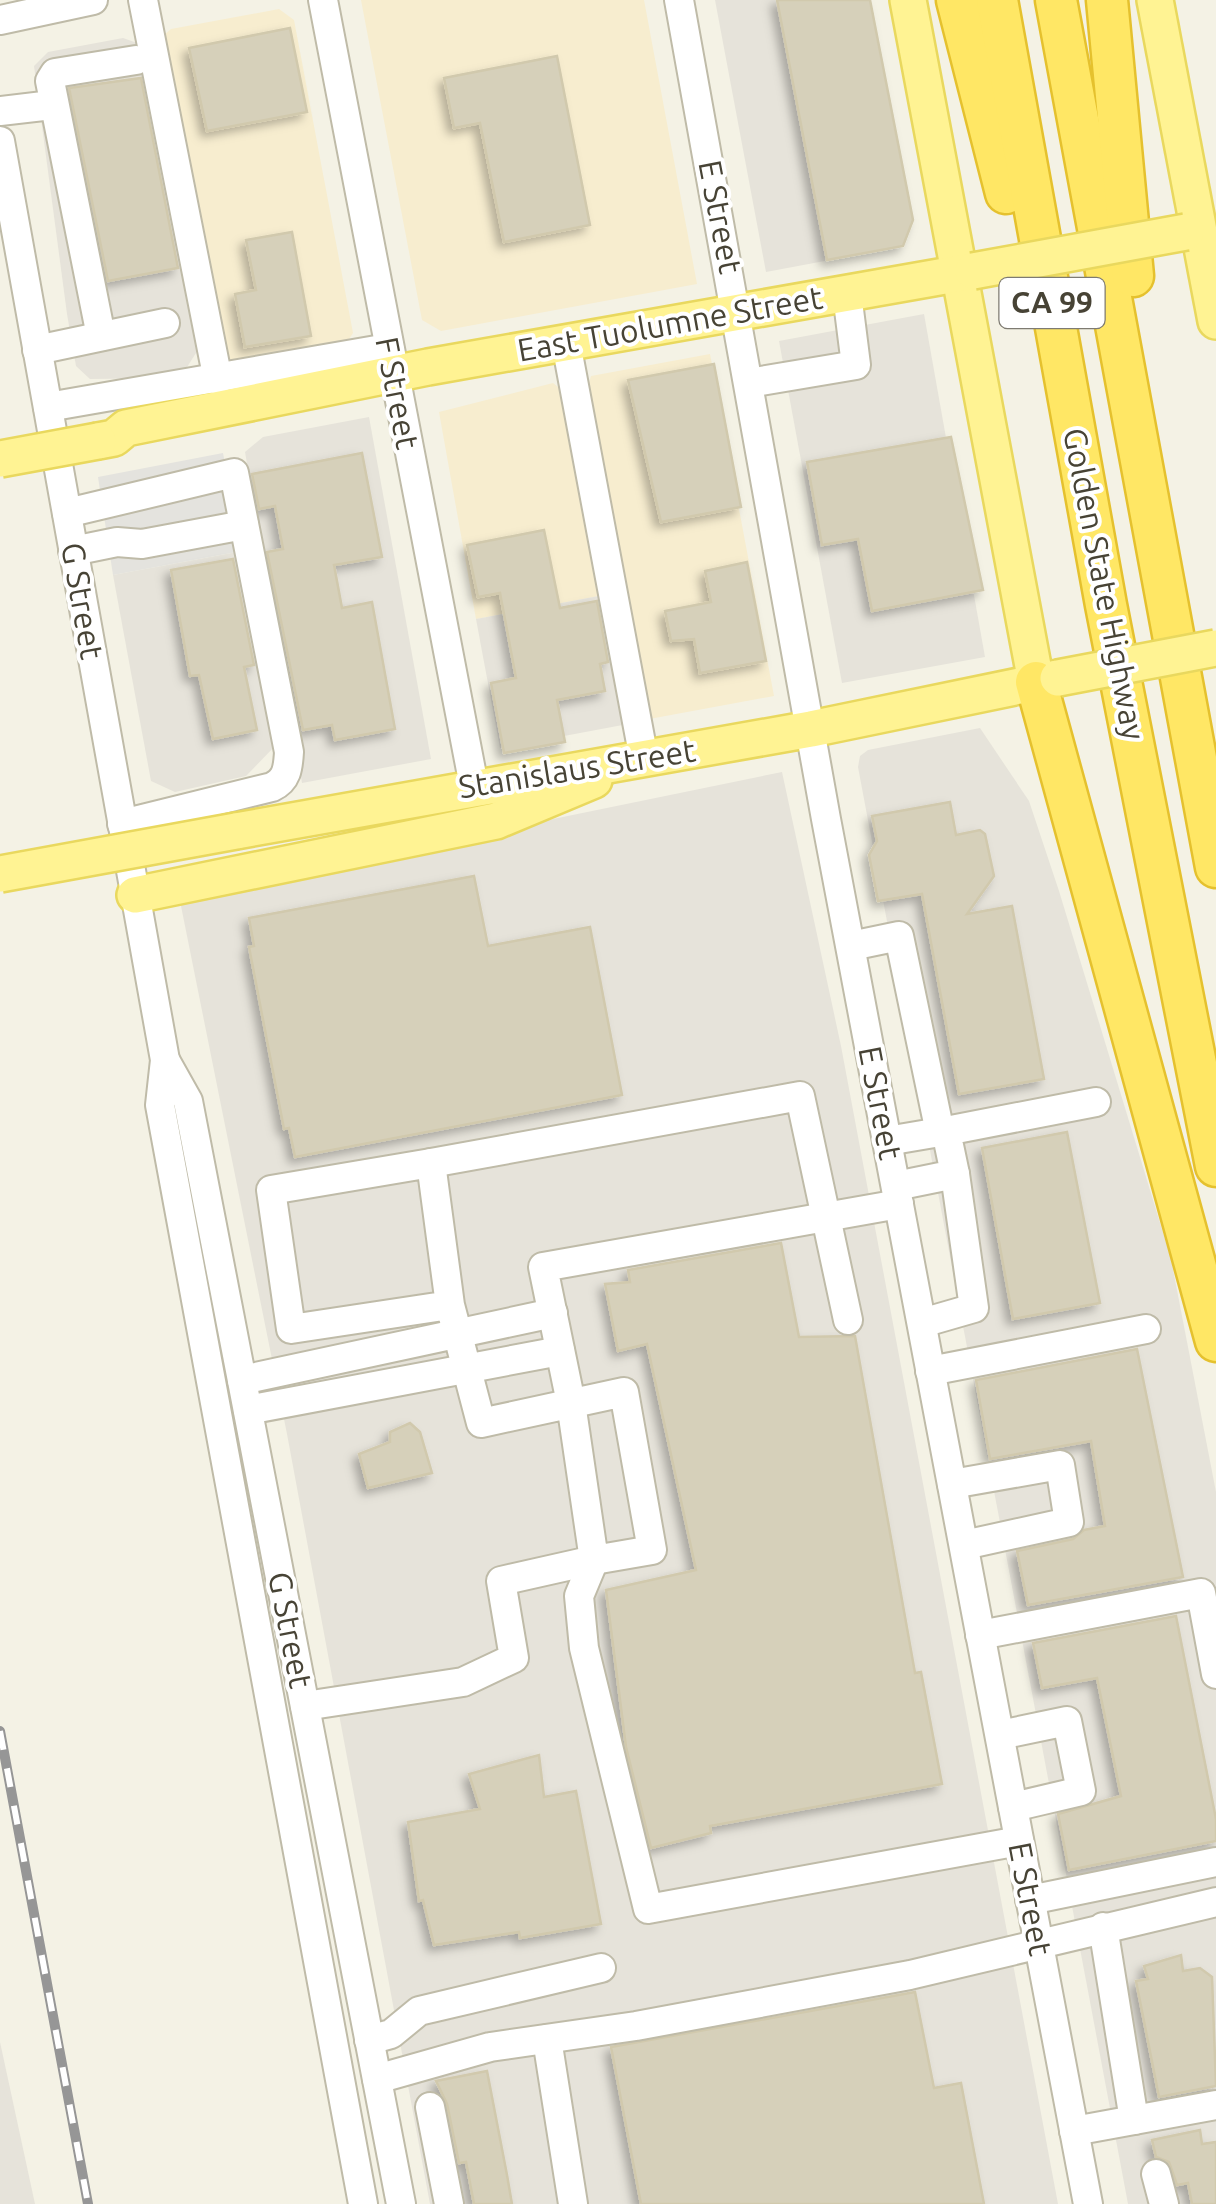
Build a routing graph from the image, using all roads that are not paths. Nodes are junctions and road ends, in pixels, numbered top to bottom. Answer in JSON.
{"nodes":[{"id":1,"x":93,"y":0,"type":"edge"},
{"id":2,"x":143,"y":0,"type":"edge"},
{"id":3,"x":322,"y":0,"type":"edge"},
{"id":4,"x":679,"y":0,"type":"edge"},
{"id":5,"x":908,"y":0,"type":"edge"},
{"id":6,"x":957,"y":0,"type":"edge"},
{"id":7,"x":997,"y":0,"type":"edge"},
{"id":8,"x":1056,"y":0,"type":"edge"},
{"id":9,"x":1108,"y":0,"type":"edge"},
{"id":10,"x":1155,"y":0,"type":"edge"},
{"id":11,"x":0,"y":20,"type":"edge"},
{"id":12,"x":136,"y":60,"type":"dead end"},
{"id":13,"x":52,"y":104,"type":"junction"},
{"id":14,"x":0,"y":111,"type":"edge"},
{"id":15,"x":0,"y":141,"type":"edge"},
{"id":16,"x":1200,"y":229,"type":"edge"},
{"id":17,"x":967,"y":272,"type":"junction"},
{"id":18,"x":846,"y":294,"type":"junction"},
{"id":19,"x":737,"y":313,"type":"junction"},
{"id":20,"x":1216,"y":321,"type":"edge"},
{"id":21,"x":165,"y":323,"type":"dead end"},
{"id":22,"x":101,"y":336,"type":"junction"},
{"id":23,"x":566,"y":343,"type":"junction"},
{"id":24,"x":37,"y":350,"type":"junction"},
{"id":25,"x":390,"y":361,"type":"junction"},
{"id":26,"x":218,"y":380,"type":"junction"},
{"id":27,"x":750,"y":383,"type":"junction"},
{"id":28,"x":48,"y":407,"type":"junction"},
{"id":29,"x":107,"y":431,"type":"junction"},
{"id":30,"x":0,"y":442,"type":"edge"},
{"id":31,"x":0,"y":459,"type":"edge"},
{"id":32,"x":116,"y":501,"type":"junction"},
{"id":33,"x":66,"y":513,"type":"junction"},
{"id":34,"x":244,"y":525,"type":"junction"},
{"id":35,"x":123,"y":543,"type":"junction"},
{"id":36,"x":74,"y":551,"type":"junction"},
{"id":37,"x":1163,"y":578,"type":"junction"},
{"id":38,"x":1106,"y":605,"type":"junction"},
{"id":39,"x":1216,"y":648,"type":"edge"},
{"id":40,"x":1047,"y":680,"type":"junction"},
{"id":41,"x":811,"y":728,"type":"junction"},
{"id":42,"x":644,"y":759,"type":"junction"},
{"id":43,"x":474,"y":786,"type":"junction"},
{"id":44,"x":122,"y":824,"type":"junction"},
{"id":45,"x":1216,"y":867,"type":"edge"},
{"id":46,"x":0,"y":874,"type":"edge"},
{"id":47,"x":135,"y":895,"type":"junction"},
{"id":48,"x":851,"y":946,"type":"junction"},
{"id":49,"x":165,"y":1060,"type":"junction"},
{"id":50,"x":1096,"y":1102,"type":"dead end"},
{"id":51,"x":946,"y":1132,"type":"junction"},
{"id":52,"x":887,"y":1140,"type":"junction"},
{"id":53,"x":431,"y":1163,"type":"junction"},
{"id":54,"x":1216,"y":1166,"type":"edge"},
{"id":55,"x":955,"y":1174,"type":"junction"},
{"id":56,"x":898,"y":1195,"type":"junction"},
{"id":57,"x":825,"y":1218,"type":"junction"},
{"id":58,"x":450,"y":1305,"type":"junction"},
{"id":59,"x":553,"y":1313,"type":"junction"},
{"id":60,"x":848,"y":1320,"type":"dead end"},
{"id":61,"x":922,"y":1323,"type":"junction"},
{"id":62,"x":1146,"y":1328,"type":"dead end"},
{"id":63,"x":458,"y":1334,"type":"junction"},
{"id":64,"x":1216,"y":1341,"type":"edge"},
{"id":65,"x":560,"y":1351,"type":"junction"},
{"id":66,"x":464,"y":1370,"type":"junction"},
{"id":67,"x":930,"y":1371,"type":"junction"},
{"id":68,"x":242,"y":1380,"type":"junction"},
{"id":69,"x":571,"y":1403,"type":"junction"},
{"id":70,"x":248,"y":1410,"type":"junction"},
{"id":71,"x":952,"y":1484,"type":"junction"},
{"id":72,"x":964,"y":1545,"type":"junction"},
{"id":73,"x":594,"y":1560,"type":"junction"},
{"id":74,"x":980,"y":1635,"type":"junction"},
{"id":75,"x":1216,"y":1674,"type":"edge"},
{"id":76,"x":305,"y":1706,"type":"junction"},
{"id":77,"x":1000,"y":1735,"type":"junction"},
{"id":78,"x":1013,"y":1808,"type":"junction"},
{"id":79,"x":1020,"y":1841,"type":"junction"},
{"id":80,"x":1216,"y":1862,"type":"edge"},
{"id":81,"x":1030,"y":1900,"type":"junction"},
{"id":82,"x":1216,"y":1902,"type":"edge"},
{"id":83,"x":1103,"y":1927,"type":"junction"},
{"id":84,"x":1038,"y":1942,"type":"junction"},
{"id":85,"x":601,"y":1968,"type":"dead end"},
{"id":86,"x":547,"y":2038,"type":"junction"},
{"id":87,"x":369,"y":2040,"type":"junction"},
{"id":88,"x":377,"y":2080,"type":"junction"},
{"id":89,"x":1216,"y":2105,"type":"edge"},
{"id":90,"x":430,"y":2107,"type":"dead end"},
{"id":91,"x":1134,"y":2120,"type":"junction"},
{"id":92,"x":1074,"y":2131,"type":"junction"},
{"id":93,"x":1156,"y":2174,"type":"dead end"},
{"id":94,"x":363,"y":2204,"type":"edge"},
{"id":95,"x":401,"y":2204,"type":"edge"},
{"id":96,"x":449,"y":2204,"type":"edge"},
{"id":97,"x":573,"y":2204,"type":"edge"},
{"id":98,"x":1088,"y":2204,"type":"edge"},
{"id":99,"x":1164,"y":2204,"type":"edge"}],
"edges":[{"from":1,"to":11,"type":"street"},
{"from":2,"to":26,"type":"street"},
{"from":3,"to":25,"type":"street","name":"F Street"},
{"from":4,"to":19,"type":"street","name":"E Street"},
{"from":5,"to":17,"type":"main road"},
{"from":6,"to":38,"type":"highway"},
{"from":7,"to":38,"type":"highway","name":"Golden State Highway","number":"CA 99"},
{"from":8,"to":37,"type":"highway","name":"Golden State Highway","number":"CA 99"},
{"from":9,"to":37,"type":"highway"},
{"from":10,"to":16,"type":"main road"},
{"from":12,"to":13,"type":"street"},
{"from":13,"to":14,"type":"street"},
{"from":13,"to":22,"type":"street"},
{"from":15,"to":24,"type":"street","name":"G Street"},
{"from":16,"to":17,"type":"main road","name":"East Tuolumne Street","bridge":true},
{"from":16,"to":20,"type":"main road"},
{"from":17,"to":18,"type":"main road","name":"East Tuolumne Street"},
{"from":17,"to":40,"type":"main road"},
{"from":18,"to":19,"type":"main road","name":"East Tuolumne Street"},
{"from":18,"to":27,"type":"street"},
{"from":19,"to":23,"type":"main road","name":"East Tuolumne Street"},
{"from":19,"to":27,"type":"street","name":"E Street"},
{"from":21,"to":22,"type":"street"},
{"from":22,"to":24,"type":"street"},
{"from":23,"to":25,"type":"main road","name":"East Tuolumne Street"},
{"from":23,"to":42,"type":"street"},
{"from":24,"to":28,"type":"street","name":"G Street"},
{"from":25,"to":26,"type":"street"},
{"from":25,"to":29,"type":"main road","name":"East Tuolumne Street"},
{"from":25,"to":43,"type":"street","name":"F Street"},
{"from":26,"to":28,"type":"street"},
{"from":27,"to":41,"type":"street","name":"E Street"},
{"from":28,"to":33,"type":"street","name":"G Street"},
{"from":29,"to":30,"type":"main road","name":"East Tuolumne Street"},
{"from":29,"to":31,"type":"main road","name":"East Tuolumne Street","bridge":true},
{"from":32,"to":33,"type":"street"},
{"from":32,"to":34,"type":"street"},
{"from":32,"to":35,"type":"street"},
{"from":33,"to":36,"type":"street","name":"G Street"},
{"from":34,"to":35,"type":"street"},
{"from":34,"to":44,"type":"street"},
{"from":35,"to":36,"type":"street"},
{"from":36,"to":44,"type":"street","name":"G Street"},
{"from":37,"to":45,"type":"highway","name":"Golden State Highway","number":"CA 99"},
{"from":38,"to":54,"type":"highway","name":"Golden State Highway","number":"CA 99"},
{"from":39,"to":40,"type":"main road","name":"Stanislaus Street","bridge":true},
{"from":40,"to":41,"type":"main road","name":"Stanislaus Street"},
{"from":40,"to":64,"type":"highway"},
{"from":41,"to":42,"type":"main road","name":"Stanislaus Street"},
{"from":41,"to":48,"type":"street","name":"E Street"},
{"from":42,"to":43,"type":"main road","name":"Stanislaus Street"},
{"from":42,"to":47,"type":"main road"},
{"from":43,"to":46,"type":"main road","name":"Stanislaus Street","bridge":true},
{"from":44,"to":47,"type":"street","name":"G Street"},
{"from":47,"to":49,"type":"street","name":"G Street"},
{"from":48,"to":51,"type":"street"},
{"from":48,"to":52,"type":"street","name":"E Street"},
{"from":49,"to":68,"type":"street","name":"G Street"},
{"from":49,"to":94,"type":"street","name":"G Street"},
{"from":50,"to":51,"type":"street"},
{"from":51,"to":52,"type":"street"},
{"from":51,"to":55,"type":"street"},
{"from":52,"to":56,"type":"street","name":"E Street"},
{"from":53,"to":57,"type":"street"},
{"from":53,"to":58,"type":"street"},
{"from":53,"to":58,"type":"street"},
{"from":55,"to":56,"type":"street"},
{"from":55,"to":61,"type":"street"},
{"from":56,"to":57,"type":"street"},
{"from":56,"to":61,"type":"street","name":"E Street"},
{"from":57,"to":59,"type":"street"},
{"from":57,"to":60,"type":"street"},
{"from":58,"to":63,"type":"street"},
{"from":59,"to":63,"type":"street"},
{"from":59,"to":65,"type":"street"},
{"from":61,"to":67,"type":"street","name":"E Street"},
{"from":62,"to":67,"type":"street"},
{"from":63,"to":66,"type":"street"},
{"from":63,"to":68,"type":"street"},
{"from":65,"to":66,"type":"street"},
{"from":65,"to":69,"type":"street"},
{"from":66,"to":69,"type":"street"},
{"from":66,"to":70,"type":"street"},
{"from":67,"to":71,"type":"street","name":"E Street"},
{"from":68,"to":70,"type":"street","name":"G Street"},
{"from":69,"to":73,"type":"street"},
{"from":69,"to":73,"type":"street"},
{"from":70,"to":76,"type":"street","name":"G Street"},
{"from":71,"to":72,"type":"street","name":"E Street"},
{"from":71,"to":72,"type":"street"},
{"from":72,"to":74,"type":"street","name":"E Street"},
{"from":73,"to":76,"type":"street"},
{"from":73,"to":79,"type":"street"},
{"from":74,"to":75,"type":"street"},
{"from":74,"to":77,"type":"street","name":"E Street"},
{"from":76,"to":87,"type":"street","name":"G Street"},
{"from":77,"to":78,"type":"street","name":"E Street"},
{"from":77,"to":78,"type":"street"},
{"from":78,"to":79,"type":"street","name":"E Street"},
{"from":79,"to":81,"type":"street","name":"E Street"},
{"from":80,"to":81,"type":"street"},
{"from":81,"to":84,"type":"street","name":"E Street"},
{"from":82,"to":83,"type":"street"},
{"from":83,"to":84,"type":"street"},
{"from":83,"to":91,"type":"street"},
{"from":84,"to":86,"type":"street"},
{"from":84,"to":92,"type":"street","name":"E Street"},
{"from":85,"to":87,"type":"street"},
{"from":86,"to":88,"type":"street"},
{"from":86,"to":97,"type":"street"},
{"from":87,"to":88,"type":"street","name":"G Street"},
{"from":88,"to":95,"type":"street","name":"G Street"},
{"from":89,"to":91,"type":"street"},
{"from":90,"to":96,"type":"street"},
{"from":91,"to":92,"type":"street"},
{"from":92,"to":98,"type":"street","name":"E Street"},
{"from":93,"to":99,"type":"street"}]}
